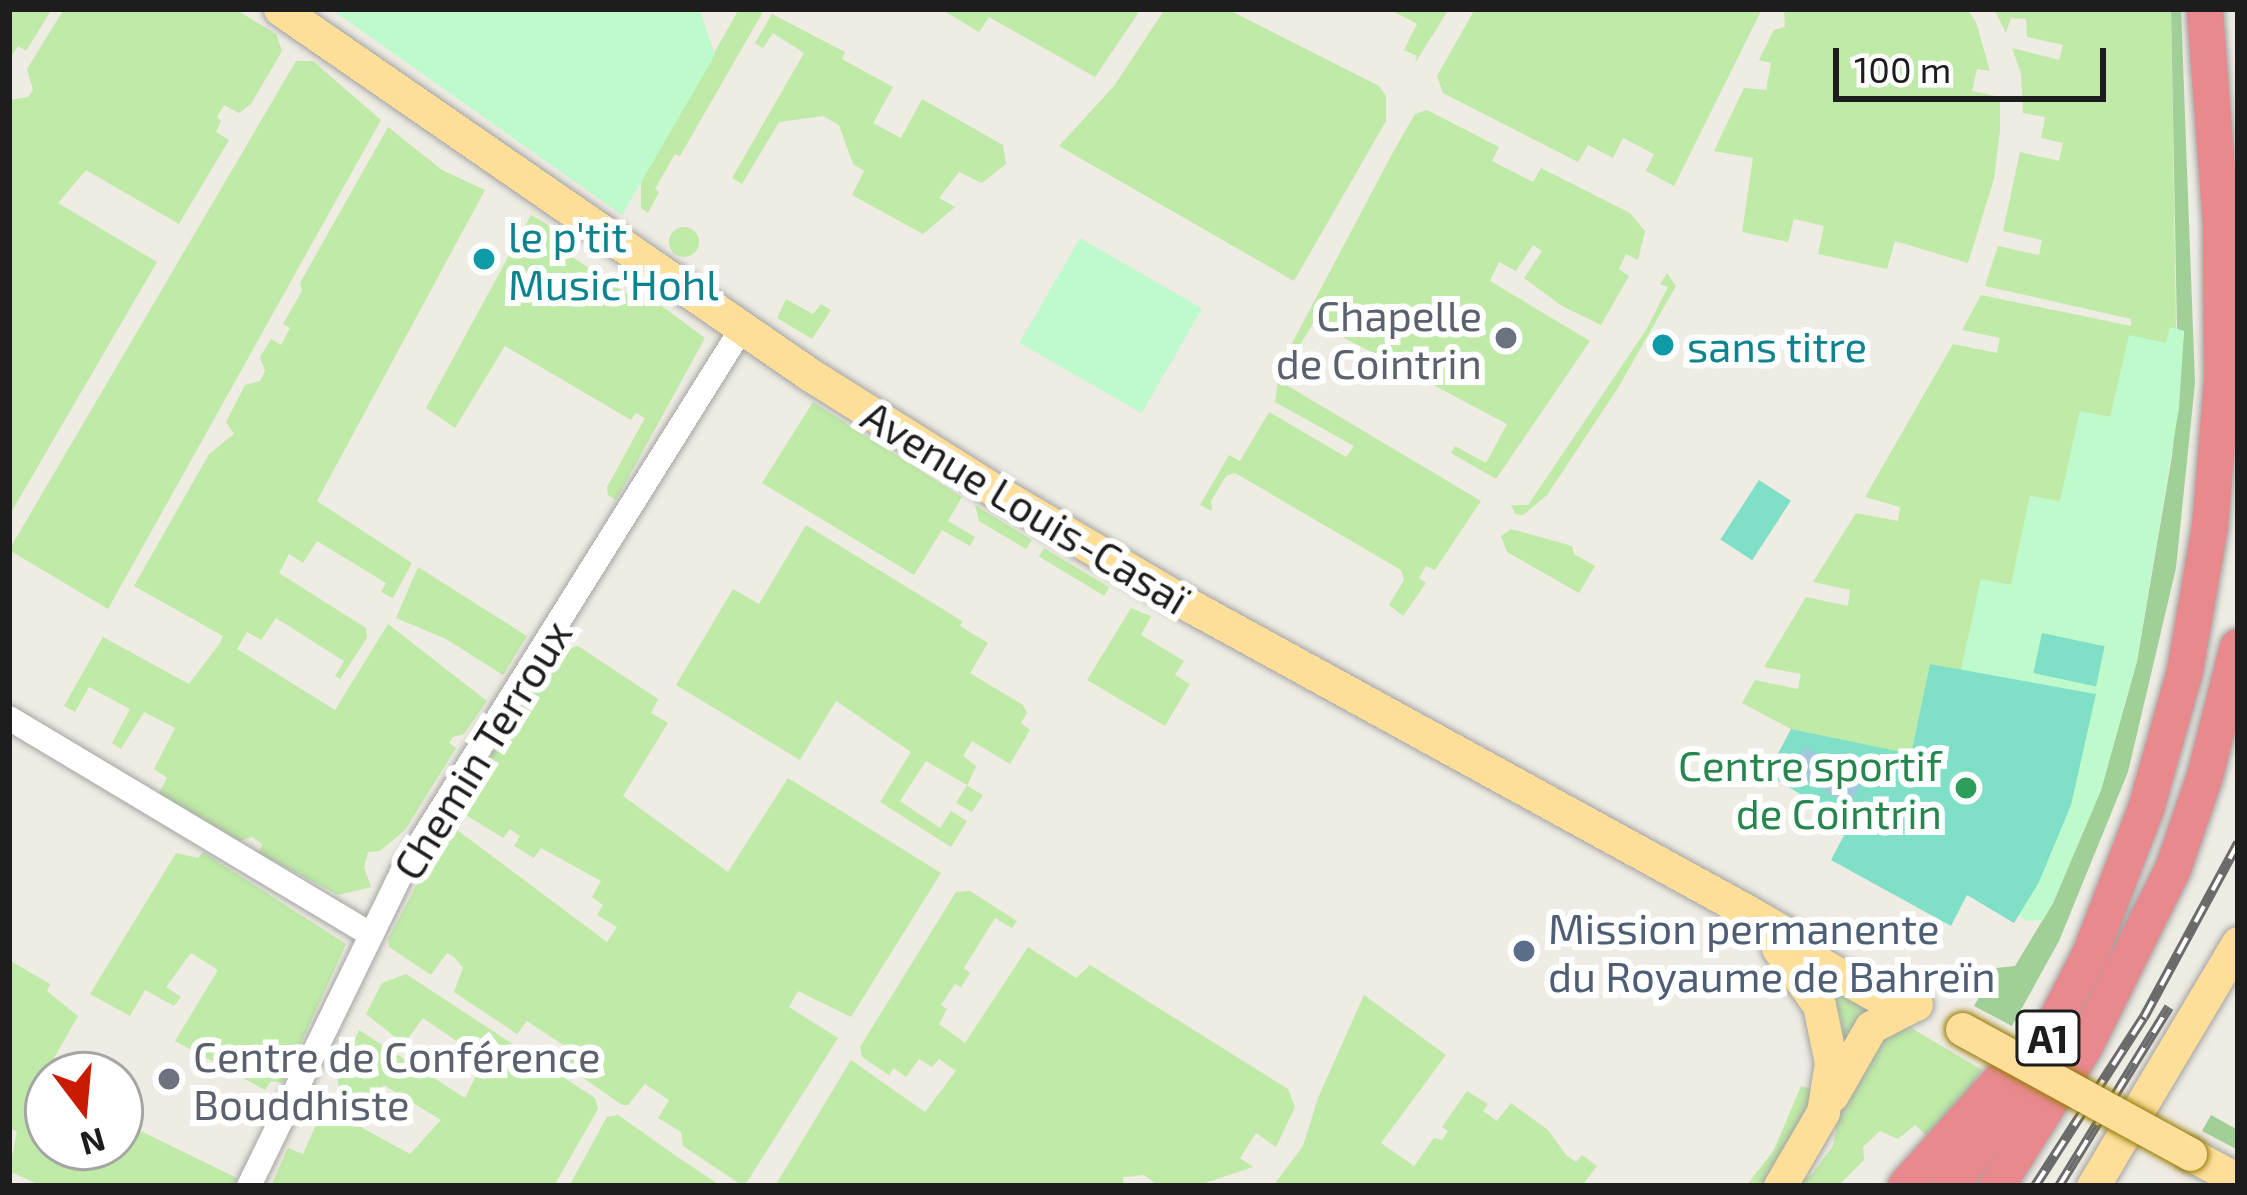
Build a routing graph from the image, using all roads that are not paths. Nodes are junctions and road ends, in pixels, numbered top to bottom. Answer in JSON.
{"nodes":[{"id":1,"x":280,"y":9,"type":"edge"},
{"id":2,"x":2205,"y":9,"type":"edge"},
{"id":3,"x":742,"y":328,"type":"junction"},
{"id":4,"x":2238,"y":646,"type":"edge"},
{"id":5,"x":9,"y":718,"type":"edge"},
{"id":6,"x":2120,"y":878,"type":"junction"},
{"id":7,"x":1745,"y":910,"type":"junction"},
{"id":8,"x":370,"y":934,"type":"junction"},
{"id":9,"x":2238,"y":943,"type":"edge"},
{"id":10,"x":1916,"y":1004,"type":"junction"},
{"id":11,"x":1822,"y":1112,"type":"junction"},
{"id":12,"x":2235,"y":1177,"type":"edge"},
{"id":13,"x":249,"y":1186,"type":"edge"},
{"id":14,"x":1780,"y":1186,"type":"edge"},
{"id":15,"x":1906,"y":1186,"type":"edge"},
{"id":16,"x":1952,"y":1186,"type":"edge"},
{"id":17,"x":1997,"y":1186,"type":"edge"},
{"id":18,"x":2093,"y":1186,"type":"edge"}],
"edges":[{"from":1,"to":3,"type":"main road","name":"Avenue Louis-Casaï"},
{"from":2,"to":6,"type":"highway","number":"A1"},
{"from":3,"to":7,"type":"main road","name":"Avenue Louis-Casaï"},
{"from":3,"to":8,"type":"street","name":"Chemin Terroux"},
{"from":4,"to":17,"type":"highway","number":"A1"},
{"from":5,"to":8,"type":"street"},
{"from":6,"to":15,"type":"highway"},
{"from":6,"to":16,"type":"highway","number":"A1"},
{"from":7,"to":10,"type":"main road","name":"Avenue Louis-Casaï"},
{"from":7,"to":11,"type":"main road"},
{"from":8,"to":13,"type":"street","name":"Chemin Terroux"},
{"from":9,"to":18,"type":"main road"},
{"from":10,"to":11,"type":"main road"},
{"from":10,"to":12,"type":"main road","name":"Avenue Louis-Casaï","bridge":true},
{"from":11,"to":14,"type":"main road"}]}
